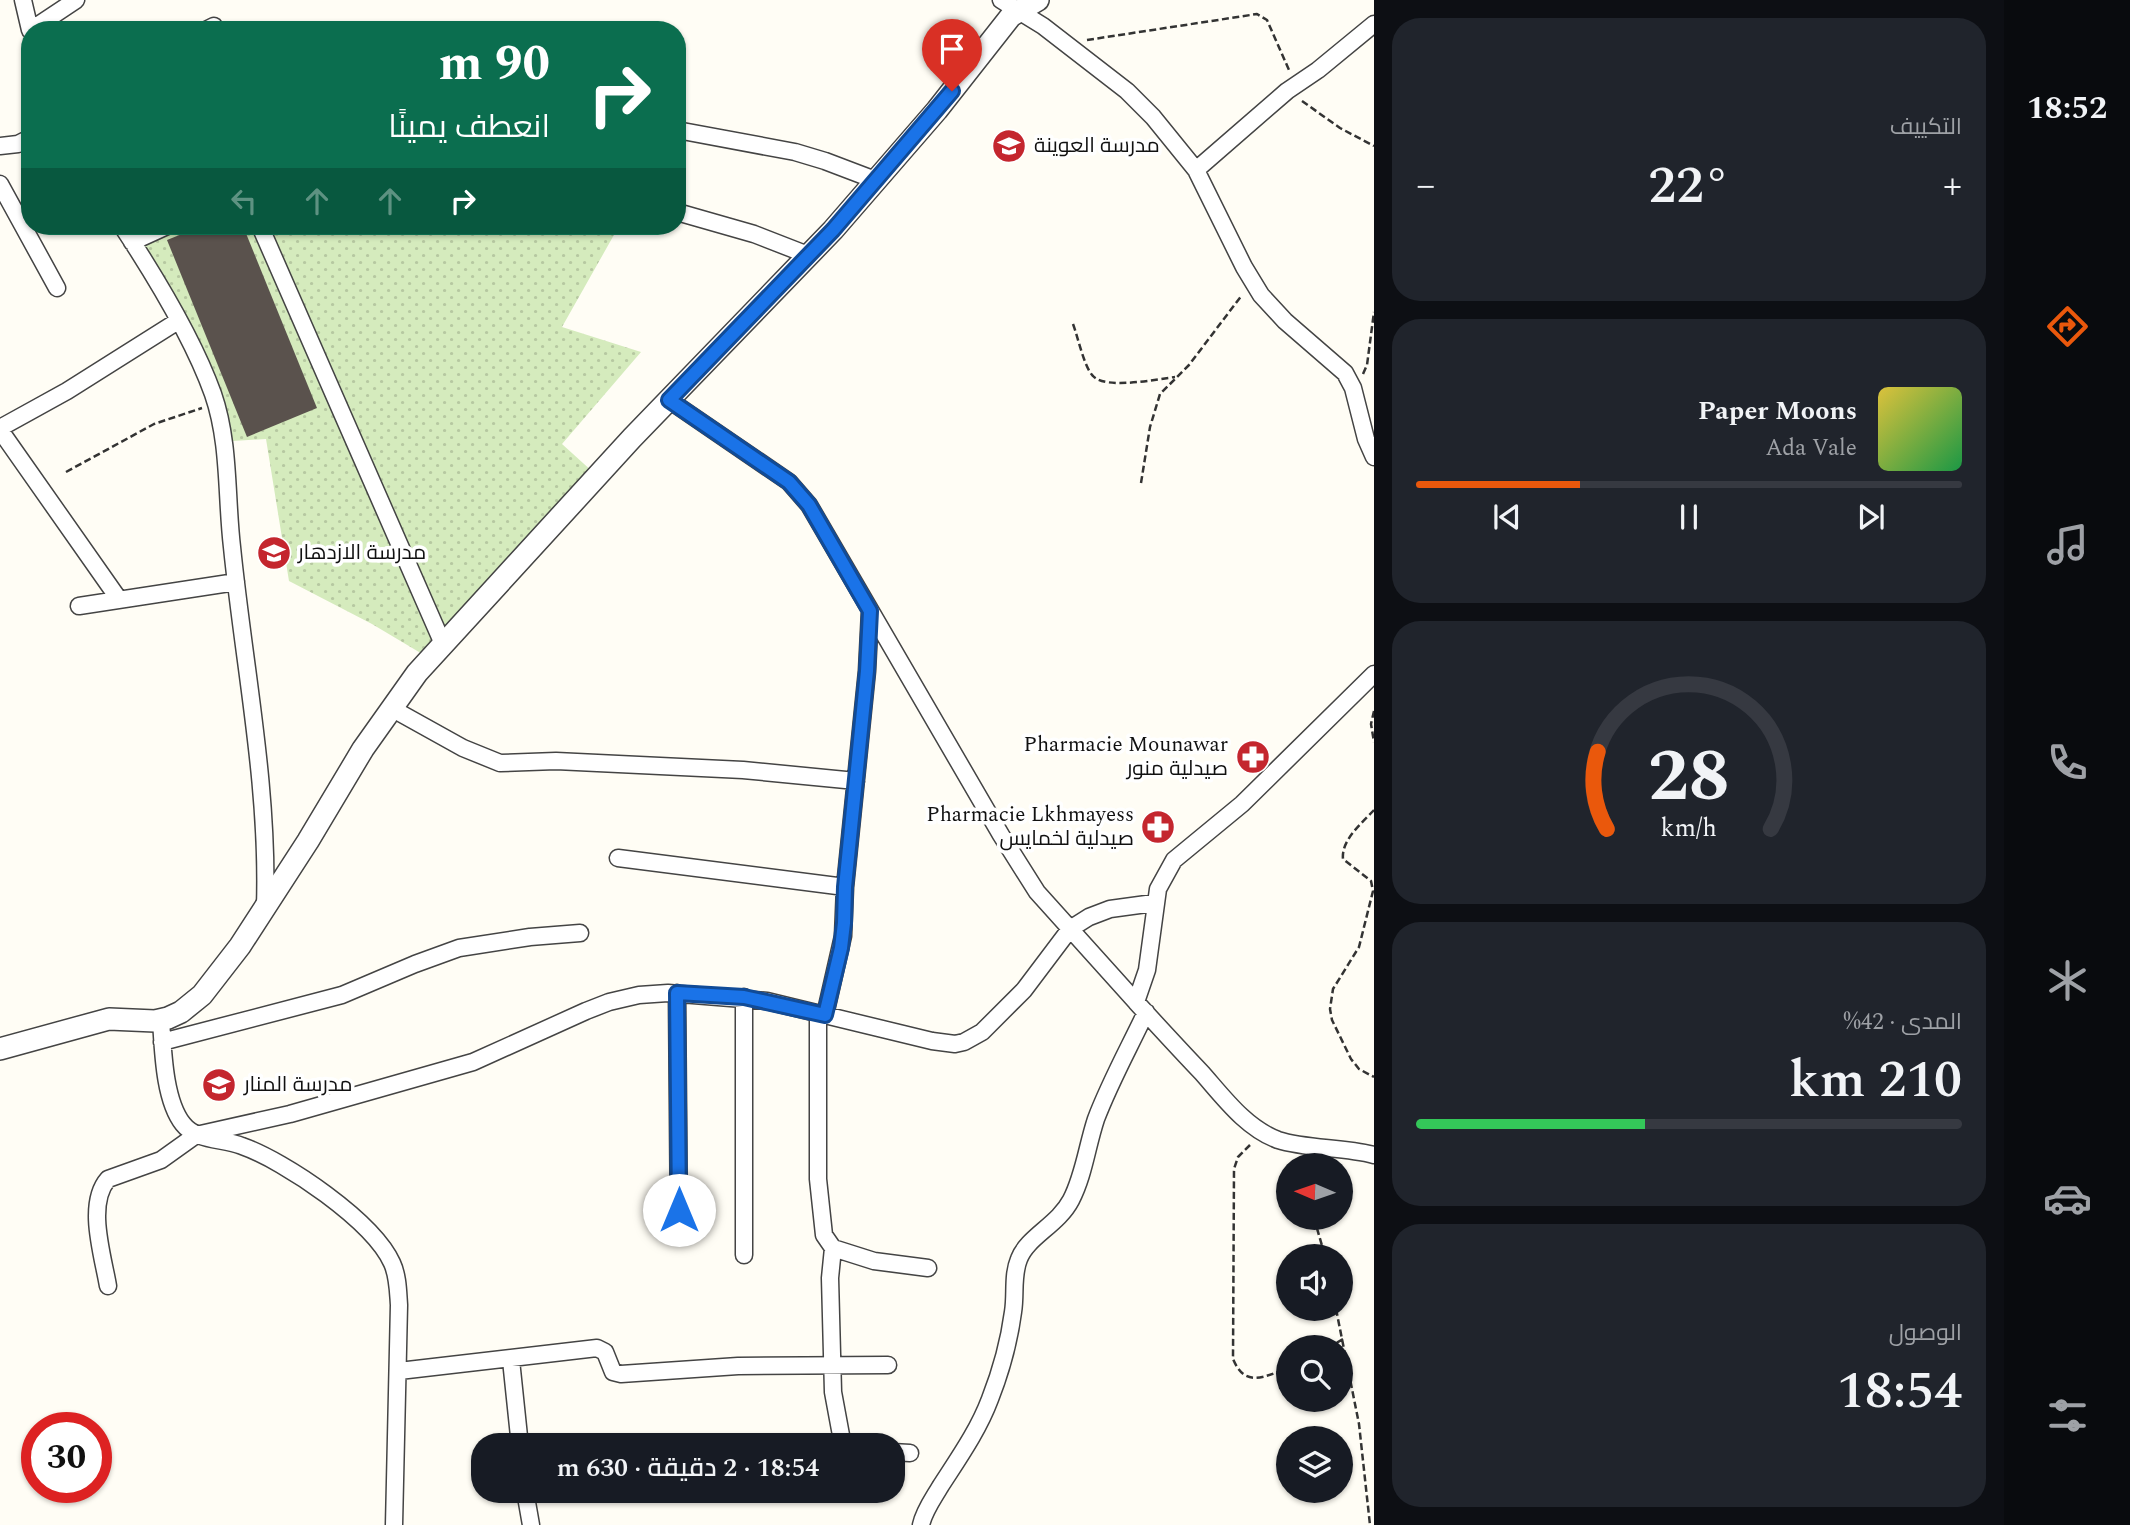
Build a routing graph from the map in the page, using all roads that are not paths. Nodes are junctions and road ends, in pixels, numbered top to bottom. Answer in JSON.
{"nodes":[{"id":1,"x":23,"y":0,"type":"edge"},
{"id":2,"x":76,"y":0,"type":"edge"},
{"id":3,"x":1038,"y":0,"type":"edge"},
{"id":4,"x":1010,"y":5,"type":"edge"},
{"id":5,"x":28,"y":21,"type":"edge"},
{"id":6,"x":44,"y":21,"type":"edge"},
{"id":7,"x":1374,"y":24,"type":"edge"},
{"id":8,"x":686,"y":132,"type":"edge"},
{"id":9,"x":21,"y":142,"type":"edge"},
{"id":10,"x":0,"y":146,"type":"edge"},
{"id":11,"x":1196,"y":170,"type":"junction"},
{"id":12,"x":875,"y":180,"type":"junction"},
{"id":13,"x":0,"y":184,"type":"edge"},
{"id":14,"x":686,"y":215,"type":"edge"},
{"id":15,"x":21,"y":222,"type":"edge"},
{"id":16,"x":28,"y":235,"type":"edge"},
{"id":17,"x":128,"y":235,"type":"edge"},
{"id":18,"x":147,"y":235,"type":"edge"},
{"id":19,"x":264,"y":235,"type":"edge"},
{"id":20,"x":132,"y":242,"type":"junction"},
{"id":21,"x":808,"y":255,"type":"junction"},
{"id":22,"x":57,"y":288,"type":"dead end"},
{"id":23,"x":178,"y":321,"type":"junction"},
{"id":24,"x":669,"y":400,"type":"junction"},
{"id":25,"x":0,"y":429,"type":"edge"},
{"id":26,"x":1374,"y":457,"type":"edge"},
{"id":27,"x":236,"y":582,"type":"junction"},
{"id":28,"x":118,"y":598,"type":"junction"},
{"id":29,"x":79,"y":606,"type":"dead end"},
{"id":30,"x":870,"y":611,"type":"junction"},
{"id":31,"x":443,"y":645,"type":"junction"},
{"id":32,"x":1374,"y":674,"type":"edge"},
{"id":33,"x":391,"y":708,"type":"junction"},
{"id":34,"x":856,"y":781,"type":"junction"},
{"id":35,"x":618,"y":858,"type":"dead end"},
{"id":36,"x":845,"y":887,"type":"junction"},
{"id":37,"x":1154,"y":903,"type":"junction"},
{"id":38,"x":265,"y":907,"type":"junction"},
{"id":39,"x":1070,"y":929,"type":"junction"},
{"id":40,"x":580,"y":933,"type":"dead end"},
{"id":41,"x":677,"y":993,"type":"junction"},
{"id":42,"x":744,"y":997,"type":"junction"},
{"id":43,"x":1141,"y":1007,"type":"junction"},
{"id":44,"x":822,"y":1014,"type":"junction"},
{"id":45,"x":161,"y":1020,"type":"junction"},
{"id":46,"x":162,"y":1042,"type":"junction"},
{"id":47,"x":0,"y":1049,"type":"edge"},
{"id":48,"x":196,"y":1135,"type":"junction"},
{"id":49,"x":1374,"y":1155,"type":"edge"},
{"id":50,"x":679,"y":1233,"type":"dead end"},
{"id":51,"x":833,"y":1248,"type":"junction"},
{"id":52,"x":744,"y":1255,"type":"dead end"},
{"id":53,"x":928,"y":1268,"type":"dead end"},
{"id":54,"x":108,"y":1286,"type":"dead end"},
{"id":55,"x":511,"y":1360,"type":"junction"},
{"id":56,"x":832,"y":1365,"type":"junction"},
{"id":57,"x":888,"y":1365,"type":"dead end"},
{"id":58,"x":399,"y":1371,"type":"junction"},
{"id":59,"x":519,"y":1433,"type":"edge"},
{"id":60,"x":841,"y":1433,"type":"edge"},
{"id":61,"x":905,"y":1453,"type":"edge"},
{"id":62,"x":911,"y":1453,"type":"dead end"},
{"id":63,"x":527,"y":1503,"type":"edge"},
{"id":64,"x":394,"y":1525,"type":"edge"},
{"id":65,"x":531,"y":1525,"type":"edge"},
{"id":66,"x":920,"y":1525,"type":"edge"}],
"edges":[{"from":1,"to":5,"type":"street"},
{"from":2,"to":6,"type":"street"},
{"from":3,"to":4,"type":"street"},
{"from":4,"to":11,"type":"street"},
{"from":4,"to":12,"type":"street"},
{"from":7,"to":11,"type":"street"},
{"from":8,"to":12,"type":"street"},
{"from":9,"to":10,"type":"street"},
{"from":11,"to":26,"type":"street"},
{"from":12,"to":21,"type":"street"},
{"from":13,"to":15,"type":"street"},
{"from":14,"to":21,"type":"street"},
{"from":16,"to":22,"type":"street"},
{"from":17,"to":20,"type":"street"},
{"from":18,"to":20,"type":"street"},
{"from":19,"to":31,"type":"street"},
{"from":20,"to":23,"type":"street"},
{"from":21,"to":24,"type":"street"},
{"from":23,"to":25,"type":"street"},
{"from":23,"to":27,"type":"street"},
{"from":24,"to":30,"type":"street"},
{"from":24,"to":31,"type":"street"},
{"from":25,"to":28,"type":"street"},
{"from":27,"to":28,"type":"street"},
{"from":27,"to":38,"type":"street"},
{"from":28,"to":29,"type":"street"},
{"from":30,"to":34,"type":"street"},
{"from":30,"to":39,"type":"street"},
{"from":31,"to":33,"type":"street"},
{"from":32,"to":37,"type":"street"},
{"from":33,"to":34,"type":"street"},
{"from":33,"to":38,"type":"street"},
{"from":34,"to":36,"type":"street"},
{"from":35,"to":36,"type":"street"},
{"from":36,"to":44,"type":"street"},
{"from":37,"to":39,"type":"street"},
{"from":37,"to":43,"type":"street"},
{"from":38,"to":45,"type":"street"},
{"from":39,"to":43,"type":"street"},
{"from":39,"to":44,"type":"street"},
{"from":40,"to":46,"type":"street"},
{"from":41,"to":42,"type":"street"},
{"from":41,"to":48,"type":"street"},
{"from":41,"to":50,"type":"street"},
{"from":42,"to":44,"type":"street"},
{"from":42,"to":52,"type":"street"},
{"from":43,"to":49,"type":"street"},
{"from":43,"to":66,"type":"street"},
{"from":44,"to":51,"type":"street"},
{"from":45,"to":46,"type":"street"},
{"from":45,"to":47,"type":"street"},
{"from":46,"to":48,"type":"street"},
{"from":48,"to":54,"type":"street"},
{"from":48,"to":58,"type":"street"},
{"from":51,"to":53,"type":"street"},
{"from":51,"to":56,"type":"street"},
{"from":55,"to":56,"type":"street"},
{"from":55,"to":58,"type":"street"},
{"from":55,"to":59,"type":"street"},
{"from":56,"to":57,"type":"street"},
{"from":56,"to":60,"type":"street"},
{"from":58,"to":64,"type":"street"},
{"from":61,"to":62,"type":"street"},
{"from":63,"to":65,"type":"street"}]}
